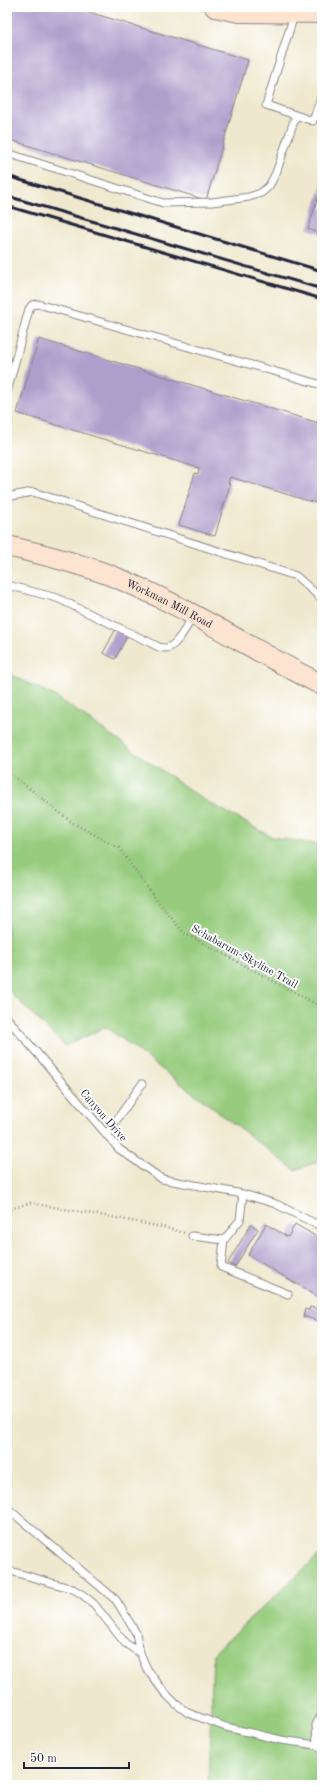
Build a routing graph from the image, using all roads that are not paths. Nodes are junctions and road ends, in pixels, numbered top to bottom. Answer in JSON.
{"nodes":[{"id":1,"x":215,"y":7,"type":"edge"},
{"id":2,"x":295,"y":12,"type":"junction"},
{"id":3,"x":322,"y":13,"type":"edge"},
{"id":4,"x":322,"y":94,"type":"edge"},
{"id":5,"x":296,"y":115,"type":"junction"},
{"id":6,"x":7,"y":153,"type":"edge"},
{"id":7,"x":322,"y":385,"type":"edge"},
{"id":8,"x":7,"y":392,"type":"edge"},
{"id":9,"x":7,"y":497,"type":"edge"},
{"id":10,"x":7,"y":546,"type":"edge"},
{"id":11,"x":7,"y":585,"type":"edge"},
{"id":12,"x":322,"y":599,"type":"edge"},
{"id":13,"x":193,"y":616,"type":"junction"},
{"id":14,"x":322,"y":685,"type":"edge"},
{"id":15,"x":7,"y":1018,"type":"edge"},
{"id":16,"x":142,"y":1084,"type":"dead end"},
{"id":17,"x":106,"y":1134,"type":"junction"},
{"id":18,"x":243,"y":1194,"type":"junction"},
{"id":19,"x":322,"y":1227,"type":"edge"},
{"id":20,"x":192,"y":1236,"type":"road end"},
{"id":21,"x":224,"y":1240,"type":"junction"},
{"id":22,"x":288,"y":1294,"type":"dead end"},
{"id":23,"x":7,"y":1508,"type":"edge"},
{"id":24,"x":7,"y":1570,"type":"edge"},
{"id":25,"x":140,"y":1653,"type":"junction"},
{"id":26,"x":322,"y":1714,"type":"edge"},
{"id":27,"x":320,"y":1747,"type":"edge"}],
"edges":[{"from":1,"to":2,"type":"street"},
{"from":2,"to":3,"type":"street"},
{"from":2,"to":5,"type":"lane"},
{"from":4,"to":5,"type":"lane"},
{"from":5,"to":6,"type":"lane"},
{"from":7,"to":8,"type":"lane"},
{"from":9,"to":12,"type":"lane"},
{"from":10,"to":13,"type":"street","name":"Workman Mill Road"},
{"from":11,"to":13,"type":"lane"},
{"from":13,"to":14,"type":"street","name":"Workman Mill Road"},
{"from":15,"to":17,"type":"lane","name":"Canyon Drive"},
{"from":16,"to":17,"type":"lane"},
{"from":17,"to":18,"type":"lane","name":"Canyon Drive"},
{"from":18,"to":19,"type":"lane","name":"Canyon Drive"},
{"from":18,"to":21,"type":"lane"},
{"from":20,"to":21,"type":"lane"},
{"from":21,"to":22,"type":"lane"},
{"from":23,"to":25,"type":"lane"},
{"from":24,"to":25,"type":"lane"},
{"from":25,"to":27,"type":"lane"},
{"from":26,"to":27,"type":"lane"}]}
